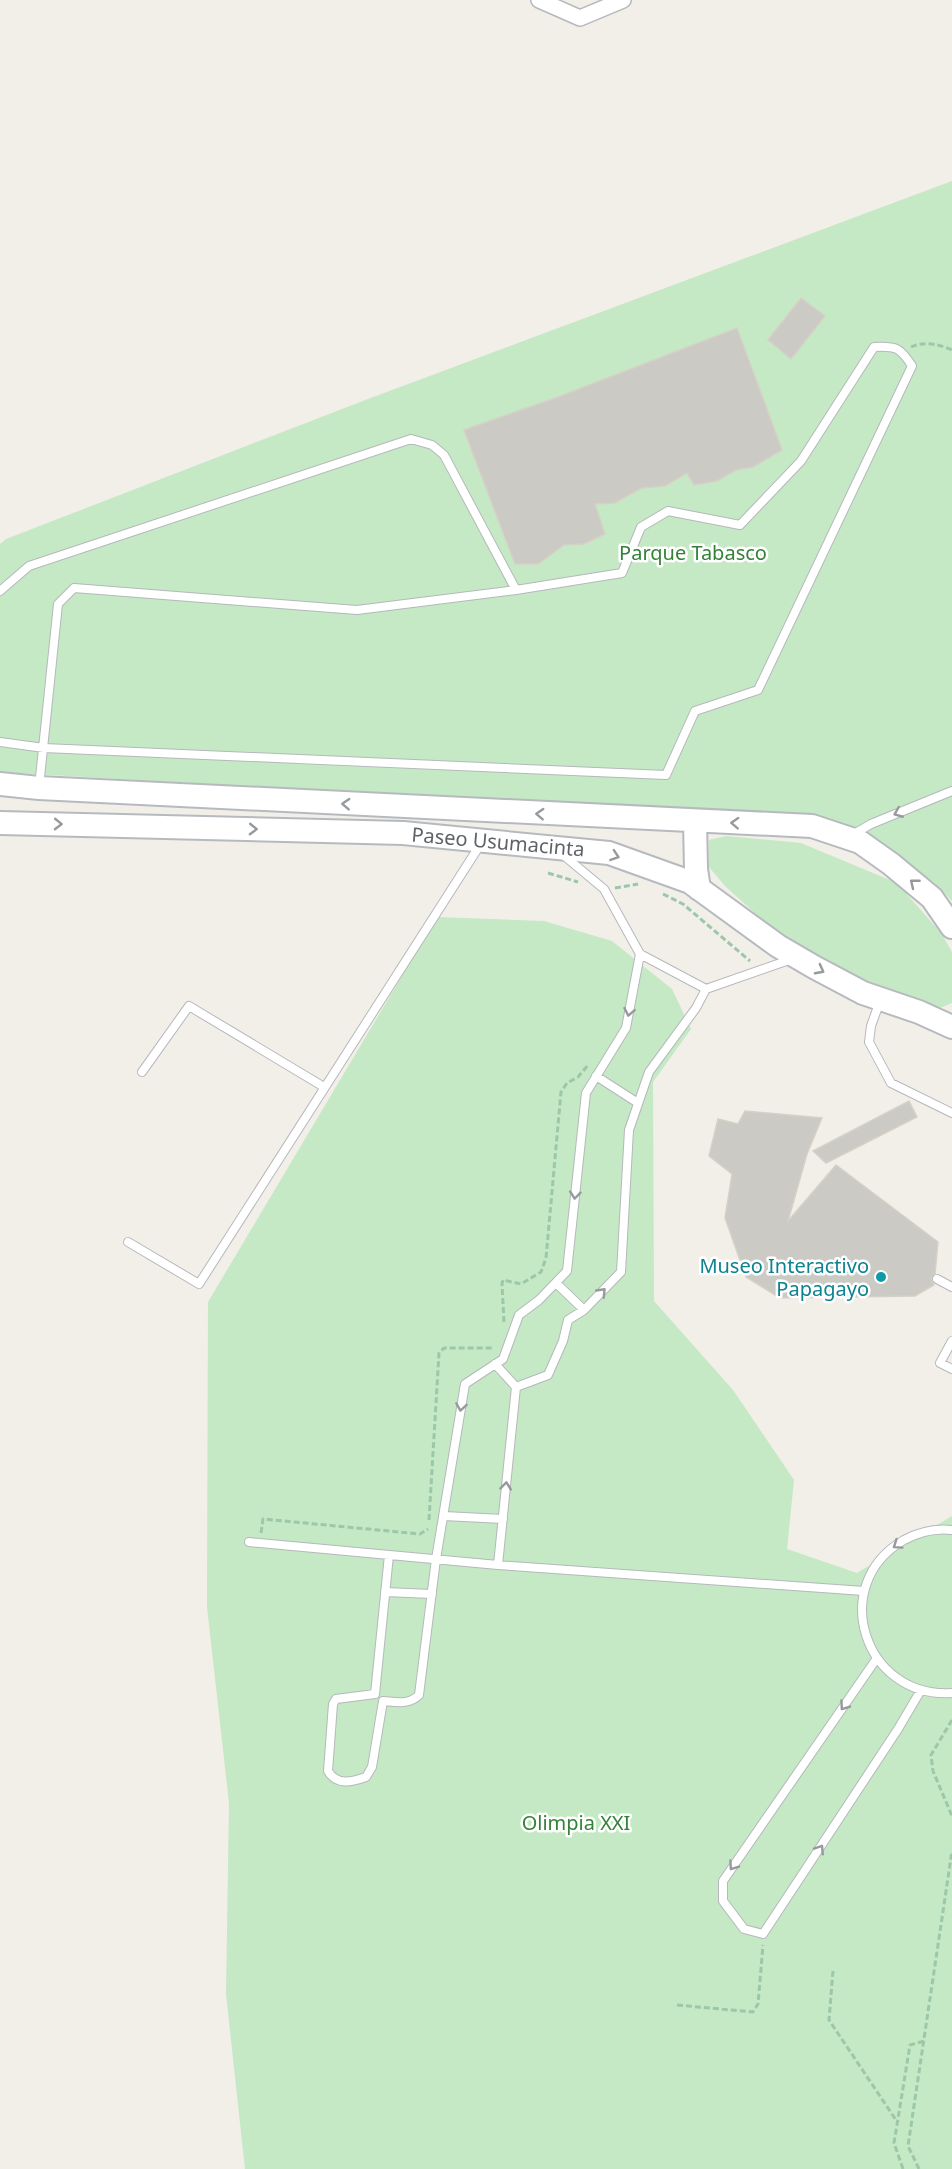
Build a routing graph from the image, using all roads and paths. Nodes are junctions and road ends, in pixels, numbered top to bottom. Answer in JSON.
{"nodes":[{"id":1,"x":539,"y":0,"type":"edge"},
{"id":2,"x":623,"y":0,"type":"edge"},
{"id":3,"x":952,"y":350,"type":"edge"},
{"id":4,"x":903,"y":352,"type":"junction"},
{"id":5,"x":516,"y":590,"type":"junction"},
{"id":6,"x":0,"y":591,"type":"edge"},
{"id":7,"x":0,"y":742,"type":"edge"},
{"id":8,"x":44,"y":748,"type":"junction"},
{"id":9,"x":0,"y":784,"type":"edge"},
{"id":10,"x":39,"y":789,"type":"junction"},
{"id":11,"x":952,"y":791,"type":"edge"},
{"id":12,"x":695,"y":821,"type":"junction"},
{"id":13,"x":0,"y":823,"type":"edge"},
{"id":14,"x":846,"y":838,"type":"junction"},
{"id":15,"x":483,"y":841,"type":"junction"},
{"id":16,"x":554,"y":848,"type":"junction"},
{"id":17,"x":548,"y":873,"type":"dead end"},
{"id":18,"x":580,"y":884,"type":"dead end"},
{"id":19,"x":643,"y":884,"type":"dead end"},
{"id":20,"x":604,"y":889,"type":"junction"},
{"id":21,"x":699,"y":889,"type":"junction"},
{"id":22,"x":663,"y":894,"type":"dead end"},
{"id":23,"x":952,"y":927,"type":"edge"},
{"id":24,"x":640,"y":954,"type":"junction"},
{"id":25,"x":797,"y":957,"type":"junction"},
{"id":26,"x":761,"y":970,"type":"junction"},
{"id":27,"x":706,"y":989,"type":"junction"},
{"id":28,"x":880,"y":999,"type":"junction"},
{"id":29,"x":952,"y":1026,"type":"edge"},
{"id":30,"x":590,"y":1062,"type":"dead end"},
{"id":31,"x":142,"y":1072,"type":"dead end"},
{"id":32,"x":596,"y":1076,"type":"junction"},
{"id":33,"x":324,"y":1087,"type":"junction"},
{"id":34,"x":638,"y":1103,"type":"junction"},
{"id":35,"x":952,"y":1113,"type":"edge"},
{"id":36,"x":128,"y":1242,"type":"dead end"},
{"id":37,"x":937,"y":1279,"type":"dead end"},
{"id":38,"x":556,"y":1283,"type":"junction"},
{"id":39,"x":952,"y":1287,"type":"edge"},
{"id":40,"x":584,"y":1310,"type":"junction"},
{"id":41,"x":504,"y":1324,"type":"dead end"},
{"id":42,"x":952,"y":1341,"type":"edge"},
{"id":43,"x":499,"y":1342,"type":"dead end"},
{"id":44,"x":495,"y":1364,"type":"junction"},
{"id":45,"x":952,"y":1370,"type":"edge"},
{"id":46,"x":516,"y":1387,"type":"junction"},
{"id":47,"x":444,"y":1516,"type":"junction"},
{"id":48,"x":503,"y":1519,"type":"junction"},
{"id":49,"x":952,"y":1530,"type":"edge"},
{"id":50,"x":249,"y":1542,"type":"dead end"},
{"id":51,"x":260,"y":1542,"type":"junction"},
{"id":52,"x":389,"y":1555,"type":"junction"},
{"id":53,"x":436,"y":1560,"type":"junction"},
{"id":54,"x":498,"y":1565,"type":"junction"},
{"id":55,"x":864,"y":1591,"type":"junction"},
{"id":56,"x":386,"y":1592,"type":"junction"},
{"id":57,"x":432,"y":1594,"type":"junction"},
{"id":58,"x":877,"y":1658,"type":"junction"},
{"id":59,"x":921,"y":1689,"type":"junction"},
{"id":60,"x":952,"y":1693,"type":"edge"},
{"id":61,"x":375,"y":1694,"type":"junction"},
{"id":62,"x":383,"y":1701,"type":"junction"},
{"id":63,"x":952,"y":1720,"type":"edge"},
{"id":64,"x":952,"y":1816,"type":"edge"},
{"id":65,"x":952,"y":1851,"type":"edge"},
{"id":66,"x":763,"y":1934,"type":"junction"},
{"id":67,"x":833,"y":1971,"type":"dead end"},
{"id":68,"x":677,"y":2005,"type":"dead end"},
{"id":69,"x":924,"y":2041,"type":"junction"},
{"id":70,"x":898,"y":2123,"type":"junction"},
{"id":71,"x":903,"y":2169,"type":"edge"},
{"id":72,"x":919,"y":2169,"type":"edge"}],
"edges":[{"from":1,"to":2,"type":"street"},
{"from":3,"to":4,"type":"path"},
{"from":4,"to":5,"type":"lane"},
{"from":4,"to":8,"type":"lane"},
{"from":5,"to":6,"type":"lane"},
{"from":5,"to":8,"type":"lane"},
{"from":7,"to":8,"type":"lane"},
{"from":8,"to":10,"type":"lane"},
{"from":9,"to":10,"type":"main road","name":"Paseo Usumacinta"},
{"from":12,"to":10,"type":"main road","name":"Paseo Usumacinta","one_way":true},
{"from":11,"to":14,"type":"lane","one_way":true},
{"from":14,"to":12,"type":"main road","name":"Paseo Usumacinta","one_way":true},
{"from":12,"to":21,"type":"main road"},
{"from":13,"to":15,"type":"main road","name":"Paseo Usumacinta","one_way":true},
{"from":23,"to":14,"type":"main road","name":"Paseo Usumacinta","one_way":true},
{"from":15,"to":16,"type":"main road","name":"Paseo Usumacinta"},
{"from":15,"to":33,"type":"lane"},
{"from":16,"to":20,"type":"lane"},
{"from":16,"to":21,"type":"main road","name":"Paseo Usumacinta","one_way":true},
{"from":17,"to":18,"type":"path"},
{"from":19,"to":20,"type":"path"},
{"from":20,"to":24,"type":"lane"},
{"from":21,"to":25,"type":"main road","name":"Paseo Usumacinta"},
{"from":22,"to":26,"type":"path"},
{"from":24,"to":27,"type":"lane"},
{"from":24,"to":32,"type":"lane","one_way":true},
{"from":25,"to":26,"type":"lane"},
{"from":25,"to":28,"type":"main road","name":"Paseo Usumacinta","one_way":true},
{"from":26,"to":27,"type":"lane"},
{"from":27,"to":34,"type":"lane"},
{"from":28,"to":29,"type":"main road","name":"Paseo Usumacinta"},
{"from":28,"to":35,"type":"lane"},
{"from":30,"to":41,"type":"path"},
{"from":31,"to":33,"type":"lane"},
{"from":32,"to":34,"type":"lane"},
{"from":32,"to":38,"type":"lane","one_way":true},
{"from":33,"to":36,"type":"lane"},
{"from":40,"to":34,"type":"lane","one_way":true},
{"from":37,"to":39,"type":"lane"},
{"from":38,"to":40,"type":"lane"},
{"from":38,"to":44,"type":"lane"},
{"from":40,"to":46,"type":"lane"},
{"from":42,"to":45,"type":"lane"},
{"from":43,"to":51,"type":"path"},
{"from":44,"to":46,"type":"lane"},
{"from":44,"to":47,"type":"lane","one_way":true},
{"from":48,"to":46,"type":"lane","one_way":true},
{"from":47,"to":48,"type":"lane"},
{"from":47,"to":53,"type":"lane"},
{"from":48,"to":54,"type":"lane"},
{"from":49,"to":55,"type":"lane","one_way":true},
{"from":50,"to":51,"type":"lane"},
{"from":51,"to":52,"type":"lane"},
{"from":52,"to":53,"type":"lane"},
{"from":52,"to":56,"type":"lane"},
{"from":53,"to":54,"type":"lane"},
{"from":53,"to":57,"type":"lane"},
{"from":54,"to":55,"type":"lane"},
{"from":55,"to":58,"type":"lane"},
{"from":56,"to":57,"type":"lane"},
{"from":56,"to":61,"type":"lane"},
{"from":57,"to":62,"type":"lane"},
{"from":58,"to":59,"type":"lane"},
{"from":58,"to":66,"type":"lane","one_way":true},
{"from":59,"to":60,"type":"lane"},
{"from":66,"to":59,"type":"lane","one_way":true},
{"from":61,"to":62,"type":"lane"},
{"from":61,"to":62,"type":"lane"},
{"from":63,"to":64,"type":"path"},
{"from":65,"to":69,"type":"path"},
{"from":66,"to":68,"type":"path"},
{"from":67,"to":70,"type":"path"},
{"from":69,"to":70,"type":"path"},
{"from":69,"to":72,"type":"path"},
{"from":70,"to":71,"type":"path"}]}
